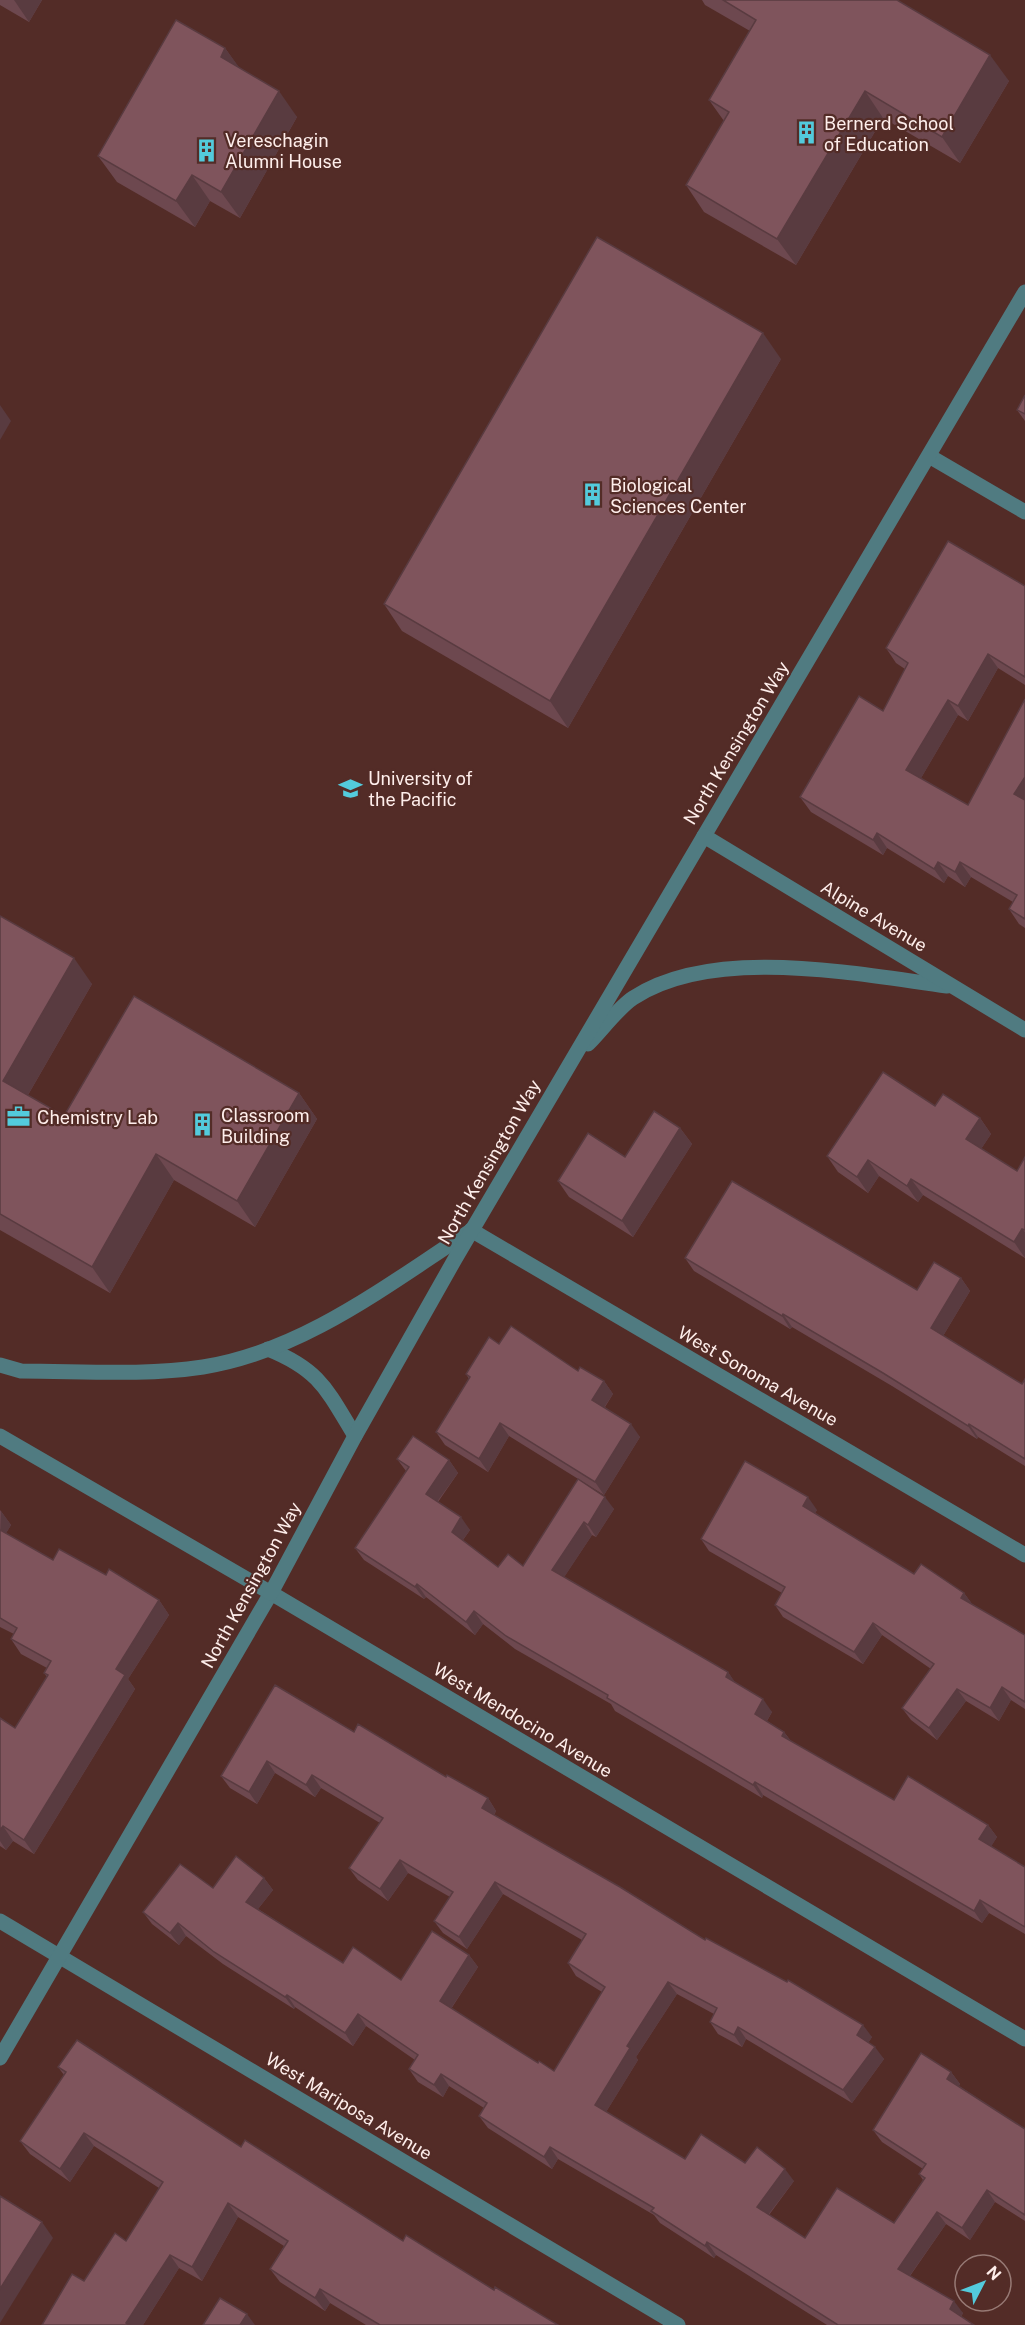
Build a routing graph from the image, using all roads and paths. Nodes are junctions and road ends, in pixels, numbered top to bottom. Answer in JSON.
{"nodes":[{"id":1,"x":1025,"y":292,"type":"edge"},
{"id":2,"x":929,"y":456,"type":"junction"},
{"id":3,"x":1025,"y":512,"type":"edge"},
{"id":4,"x":704,"y":836,"type":"junction"},
{"id":5,"x":953,"y":986,"type":"junction"},
{"id":6,"x":1025,"y":1030,"type":"edge"},
{"id":7,"x":572,"y":1061,"type":"junction"},
{"id":8,"x":471,"y":1230,"type":"junction"},
{"id":9,"x":268,"y":1349,"type":"junction"},
{"id":10,"x":0,"y":1365,"type":"edge"},
{"id":11,"x":0,"y":1436,"type":"edge"},
{"id":12,"x":355,"y":1436,"type":"junction"},
{"id":13,"x":1025,"y":1555,"type":"edge"},
{"id":14,"x":271,"y":1593,"type":"junction"},
{"id":15,"x":0,"y":1921,"type":"edge"},
{"id":16,"x":60,"y":1956,"type":"junction"},
{"id":17,"x":1025,"y":2039,"type":"edge"},
{"id":18,"x":0,"y":2058,"type":"edge"},
{"id":19,"x":678,"y":2325,"type":"edge"}],
"edges":[{"from":1,"to":2,"type":"street","name":"North Kensington Way"},
{"from":2,"to":3,"type":"street"},
{"from":2,"to":4,"type":"street","name":"North Kensington Way"},
{"from":4,"to":5,"type":"street","name":"Alpine Avenue"},
{"from":4,"to":7,"type":"street","name":"North Kensington Way"},
{"from":5,"to":6,"type":"street","name":"Alpine Avenue"},
{"from":5,"to":7,"type":"street"},
{"from":7,"to":8,"type":"street","name":"North Kensington Way"},
{"from":8,"to":9,"type":"street"},
{"from":8,"to":12,"type":"street","name":"North Kensington Way"},
{"from":8,"to":13,"type":"street","name":"West Sonoma Avenue"},
{"from":9,"to":10,"type":"street"},
{"from":9,"to":12,"type":"street"},
{"from":11,"to":14,"type":"street","name":"West Mendocino Avenue"},
{"from":12,"to":14,"type":"street","name":"North Kensington Way"},
{"from":14,"to":16,"type":"street","name":"North Kensington Way"},
{"from":14,"to":17,"type":"street","name":"West Mendocino Avenue"},
{"from":15,"to":16,"type":"street","name":"West Mariposa Avenue"},
{"from":16,"to":18,"type":"street","name":"North Kensington Way"},
{"from":16,"to":19,"type":"street","name":"West Mariposa Avenue"}]}
